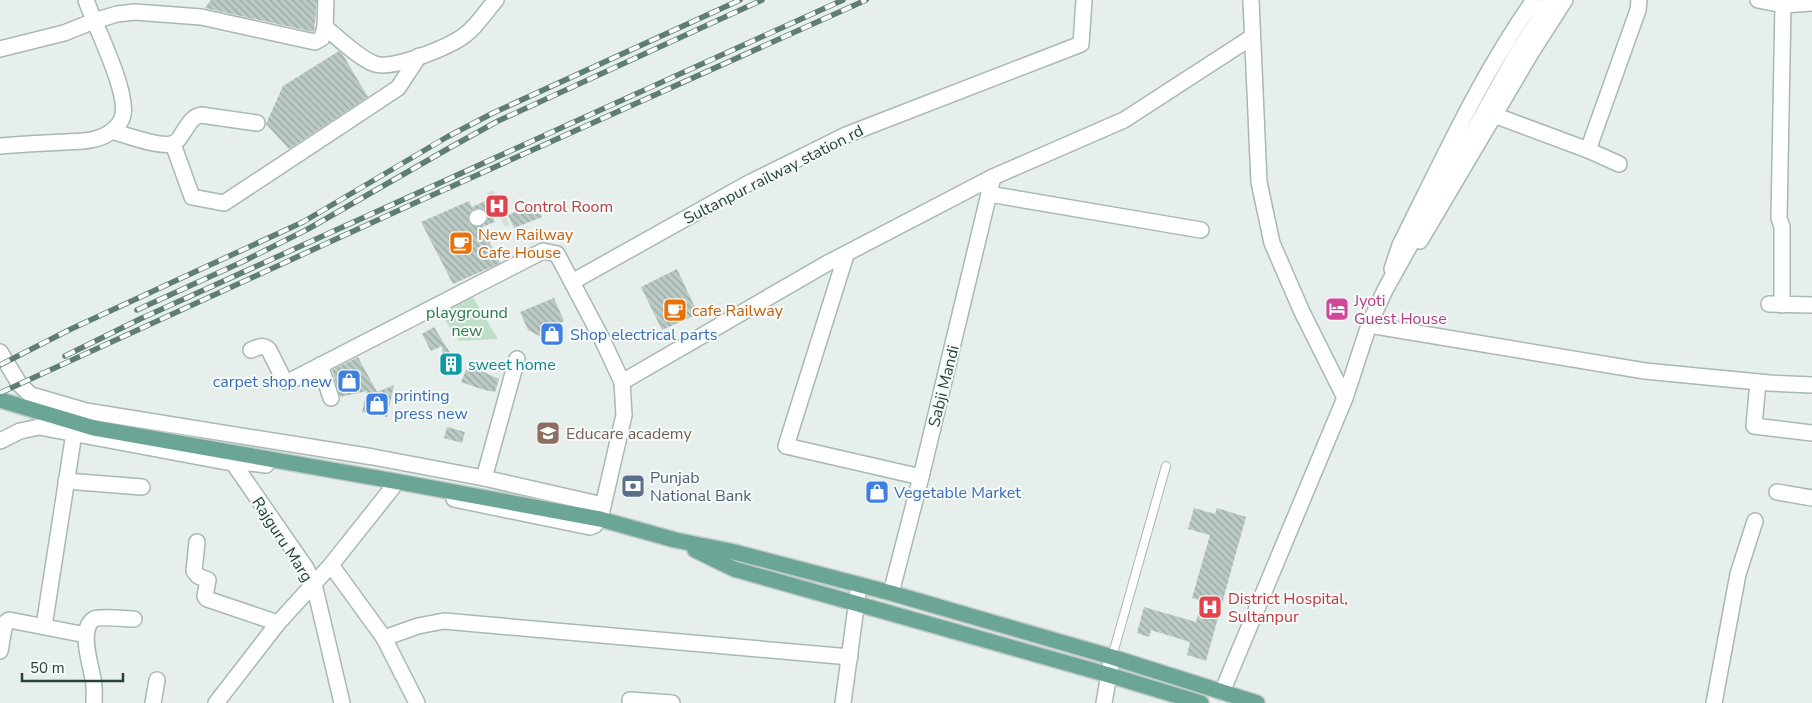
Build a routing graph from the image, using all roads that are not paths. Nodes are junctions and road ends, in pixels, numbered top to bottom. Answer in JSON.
{"nodes":[{"id":1,"x":86,"y":0,"type":"edge"},
{"id":2,"x":326,"y":0,"type":"edge"},
{"id":3,"x":496,"y":0,"type":"edge"},
{"id":4,"x":1084,"y":0,"type":"edge"},
{"id":5,"x":1251,"y":0,"type":"edge"},
{"id":6,"x":1534,"y":0,"type":"edge"},
{"id":7,"x":1550,"y":0,"type":"edge"},
{"id":8,"x":1565,"y":0,"type":"edge"},
{"id":9,"x":1639,"y":0,"type":"edge"},
{"id":10,"x":1758,"y":0,"type":"edge"},
{"id":11,"x":1812,"y":4,"type":"edge"},
{"id":12,"x":1783,"y":5,"type":"junction"},
{"id":13,"x":94,"y":21,"type":"junction"},
{"id":14,"x":325,"y":27,"type":"junction"},
{"id":15,"x":1252,"y":37,"type":"junction"},
{"id":16,"x":0,"y":49,"type":"edge"},
{"id":17,"x":419,"y":56,"type":"junction"},
{"id":18,"x":1494,"y":115,"type":"junction"},
{"id":19,"x":257,"y":123,"type":"dead end"},
{"id":20,"x":112,"y":131,"type":"junction"},
{"id":21,"x":173,"y":144,"type":"junction"},
{"id":22,"x":0,"y":146,"type":"edge"},
{"id":23,"x":1588,"y":150,"type":"junction"},
{"id":24,"x":1619,"y":164,"type":"dead end"},
{"id":25,"x":993,"y":178,"type":"junction"},
{"id":26,"x":989,"y":194,"type":"junction"},
{"id":27,"x":1201,"y":230,"type":"dead end"},
{"id":28,"x":846,"y":255,"type":"junction"},
{"id":29,"x":572,"y":282,"type":"junction"},
{"id":30,"x":1385,"y":290,"type":"junction"},
{"id":31,"x":1812,"y":304,"type":"edge"},
{"id":32,"x":1369,"y":325,"type":"junction"},
{"id":33,"x":251,"y":350,"type":"dead end"},
{"id":34,"x":0,"y":352,"type":"edge"},
{"id":35,"x":517,"y":359,"type":"dead end"},
{"id":36,"x":320,"y":366,"type":"junction"},
{"id":37,"x":622,"y":382,"type":"junction"},
{"id":38,"x":1758,"y":382,"type":"junction"},
{"id":39,"x":1812,"y":385,"type":"edge"},
{"id":40,"x":332,"y":398,"type":"dead end"},
{"id":41,"x":1345,"y":398,"type":"junction"},
{"id":42,"x":0,"y":400,"type":"edge"},
{"id":43,"x":74,"y":433,"type":"junction"},
{"id":44,"x":1812,"y":433,"type":"edge"},
{"id":45,"x":0,"y":441,"type":"edge"},
{"id":46,"x":236,"y":466,"type":"junction"},
{"id":47,"x":1166,"y":466,"type":"dead end"},
{"id":48,"x":921,"y":477,"type":"junction"},
{"id":49,"x":484,"y":478,"type":"junction"},
{"id":50,"x":66,"y":481,"type":"junction"},
{"id":51,"x":142,"y":487,"type":"dead end"},
{"id":52,"x":393,"y":487,"type":"junction"},
{"id":53,"x":1777,"y":492,"type":"dead end"},
{"id":54,"x":1812,"y":498,"type":"edge"},
{"id":55,"x":598,"y":514,"type":"junction"},
{"id":56,"x":1755,"y":521,"type":"dead end"},
{"id":57,"x":675,"y":540,"type":"junction"},
{"id":58,"x":197,"y":542,"type":"dead end"},
{"id":59,"x":331,"y":565,"type":"junction"},
{"id":60,"x":314,"y":584,"type":"junction"},
{"id":61,"x":859,"y":585,"type":"junction"},
{"id":62,"x":891,"y":593,"type":"junction"},
{"id":63,"x":857,"y":604,"type":"junction"},
{"id":64,"x":134,"y":619,"type":"dead end"},
{"id":65,"x":278,"y":623,"type":"junction"},
{"id":66,"x":44,"y":626,"type":"junction"},
{"id":67,"x":86,"y":635,"type":"junction"},
{"id":68,"x":384,"y":638,"type":"junction"},
{"id":69,"x":0,"y":651,"type":"edge"},
{"id":70,"x":850,"y":657,"type":"junction"},
{"id":71,"x":1112,"y":657,"type":"junction"},
{"id":72,"x":1109,"y":675,"type":"junction"},
{"id":73,"x":157,"y":680,"type":"dead end"},
{"id":74,"x":1222,"y":692,"type":"junction"},
{"id":75,"x":630,"y":700,"type":"dead end"},
{"id":76,"x":94,"y":703,"type":"edge"},
{"id":77,"x":153,"y":703,"type":"edge"},
{"id":78,"x":216,"y":703,"type":"edge"},
{"id":79,"x":342,"y":703,"type":"edge"},
{"id":80,"x":417,"y":703,"type":"edge"},
{"id":81,"x":672,"y":703,"type":"edge"},
{"id":82,"x":843,"y":703,"type":"edge"},
{"id":83,"x":1104,"y":703,"type":"edge"},
{"id":84,"x":1201,"y":703,"type":"edge"},
{"id":85,"x":1256,"y":703,"type":"edge"},
{"id":86,"x":1714,"y":703,"type":"edge"}],
"edges":[{"from":1,"to":13,"type":"street"},
{"from":2,"to":14,"type":"street"},
{"from":3,"to":17,"type":"street"},
{"from":4,"to":29,"type":"street","name":"Sultanpur railway station rd"},
{"from":5,"to":15,"type":"street"},
{"from":6,"to":30,"type":"street"},
{"from":7,"to":30,"type":"street"},
{"from":8,"to":18,"type":"street"},
{"from":9,"to":23,"type":"street"},
{"from":10,"to":12,"type":"street"},
{"from":11,"to":12,"type":"street"},
{"from":12,"to":31,"type":"street"},
{"from":13,"to":14,"type":"street"},
{"from":13,"to":16,"type":"street"},
{"from":13,"to":20,"type":"street"},
{"from":14,"to":17,"type":"street"},
{"from":15,"to":25,"type":"street"},
{"from":15,"to":41,"type":"street"},
{"from":17,"to":21,"type":"street"},
{"from":18,"to":23,"type":"street"},
{"from":18,"to":30,"type":"street"},
{"from":19,"to":21,"type":"street"},
{"from":20,"to":21,"type":"street"},
{"from":20,"to":22,"type":"street"},
{"from":23,"to":24,"type":"street"},
{"from":25,"to":26,"type":"street","name":"Sabji Mandi"},
{"from":25,"to":28,"type":"street"},
{"from":26,"to":27,"type":"street"},
{"from":26,"to":48,"type":"street","name":"Sabji Mandi"},
{"from":28,"to":37,"type":"street"},
{"from":28,"to":48,"type":"street"},
{"from":29,"to":36,"type":"street"},
{"from":29,"to":37,"type":"street"},
{"from":30,"to":32,"type":"street"},
{"from":32,"to":38,"type":"street"},
{"from":32,"to":41,"type":"street"},
{"from":33,"to":36,"type":"street"},
{"from":34,"to":49,"type":"street"},
{"from":35,"to":49,"type":"street"},
{"from":36,"to":40,"type":"street"},
{"from":37,"to":55,"type":"street"},
{"from":38,"to":39,"type":"street"},
{"from":38,"to":44,"type":"street"},
{"from":41,"to":74,"type":"street"},
{"from":42,"to":55,"type":"main road"},
{"from":43,"to":45,"type":"street"},
{"from":43,"to":46,"type":"street"},
{"from":43,"to":50,"type":"street"},
{"from":46,"to":52,"type":"street"},
{"from":46,"to":60,"type":"street","name":"Rajguru Marg"},
{"from":47,"to":71,"type":"lane"},
{"from":48,"to":62,"type":"street","name":"Sabji Mandi"},
{"from":49,"to":55,"type":"street"},
{"from":50,"to":51,"type":"street"},
{"from":50,"to":66,"type":"street"},
{"from":52,"to":55,"type":"street"},
{"from":52,"to":59,"type":"street"},
{"from":53,"to":54,"type":"street"},
{"from":55,"to":57,"type":"main road"},
{"from":56,"to":86,"type":"street"},
{"from":57,"to":61,"type":"main road"},
{"from":57,"to":63,"type":"main road"},
{"from":58,"to":65,"type":"street"},
{"from":59,"to":60,"type":"street"},
{"from":59,"to":68,"type":"street"},
{"from":60,"to":65,"type":"street"},
{"from":60,"to":79,"type":"street","name":"Rajguru Marg"},
{"from":61,"to":62,"type":"main road"},
{"from":61,"to":63,"type":"street"},
{"from":62,"to":71,"type":"main road"},
{"from":63,"to":70,"type":"street"},
{"from":63,"to":72,"type":"main road"},
{"from":64,"to":67,"type":"street"},
{"from":65,"to":78,"type":"street"},
{"from":66,"to":67,"type":"street"},
{"from":66,"to":69,"type":"street"},
{"from":67,"to":76,"type":"street"},
{"from":68,"to":70,"type":"street"},
{"from":68,"to":80,"type":"street"},
{"from":70,"to":82,"type":"street"},
{"from":71,"to":72,"type":"street"},
{"from":71,"to":74,"type":"main road"},
{"from":72,"to":83,"type":"street"},
{"from":72,"to":84,"type":"main road"},
{"from":73,"to":77,"type":"street"},
{"from":74,"to":85,"type":"main road"},
{"from":75,"to":81,"type":"street"}]}
